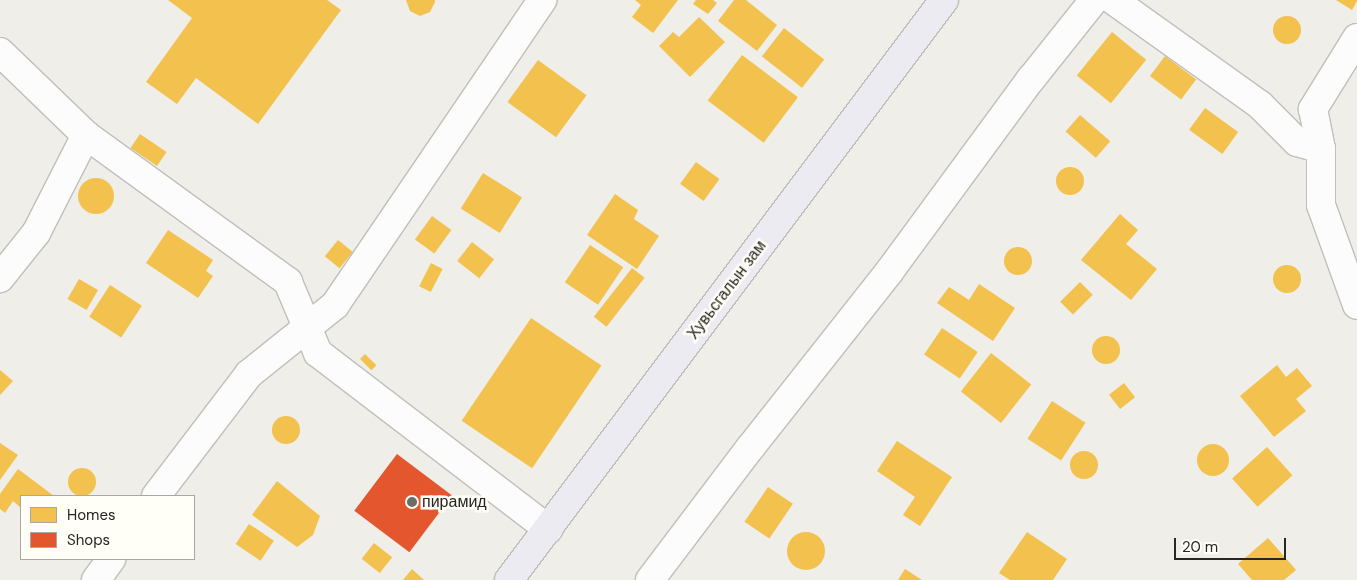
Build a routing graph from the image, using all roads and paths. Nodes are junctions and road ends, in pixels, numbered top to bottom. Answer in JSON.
{"nodes":[{"id":1,"x":542,"y":0,"type":"edge"},
{"id":2,"x":944,"y":0,"type":"edge"},
{"id":3,"x":1094,"y":0,"type":"edge"},
{"id":4,"x":1113,"y":0,"type":"edge"},
{"id":5,"x":1357,"y":38,"type":"edge"},
{"id":6,"x":0,"y":52,"type":"edge"},
{"id":7,"x":86,"y":135,"type":"junction"},
{"id":8,"x":1321,"y":149,"type":"junction"},
{"id":9,"x":0,"y":278,"type":"edge"},
{"id":10,"x":1357,"y":305,"type":"edge"},
{"id":11,"x":306,"y":326,"type":"junction"},
{"id":12,"x":157,"y":495,"type":"edge"},
{"id":13,"x":548,"y":529,"type":"junction"},
{"id":14,"x":110,"y":560,"type":"edge"},
{"id":15,"x":96,"y":580,"type":"edge"},
{"id":16,"x":509,"y":580,"type":"edge"},
{"id":17,"x":650,"y":580,"type":"edge"}],
"edges":[{"from":1,"to":11,"type":"street"},
{"from":2,"to":13,"type":"main road","name":"Хувьсгалын зам"},
{"from":3,"to":17,"type":"street"},
{"from":4,"to":8,"type":"street"},
{"from":5,"to":8,"type":"street"},
{"from":6,"to":7,"type":"street"},
{"from":7,"to":9,"type":"street"},
{"from":7,"to":11,"type":"street"},
{"from":8,"to":10,"type":"street"},
{"from":11,"to":12,"type":"street"},
{"from":11,"to":13,"type":"street"},
{"from":13,"to":16,"type":"main road","name":"Хувьсгалын зам"},
{"from":14,"to":15,"type":"street"}]}
